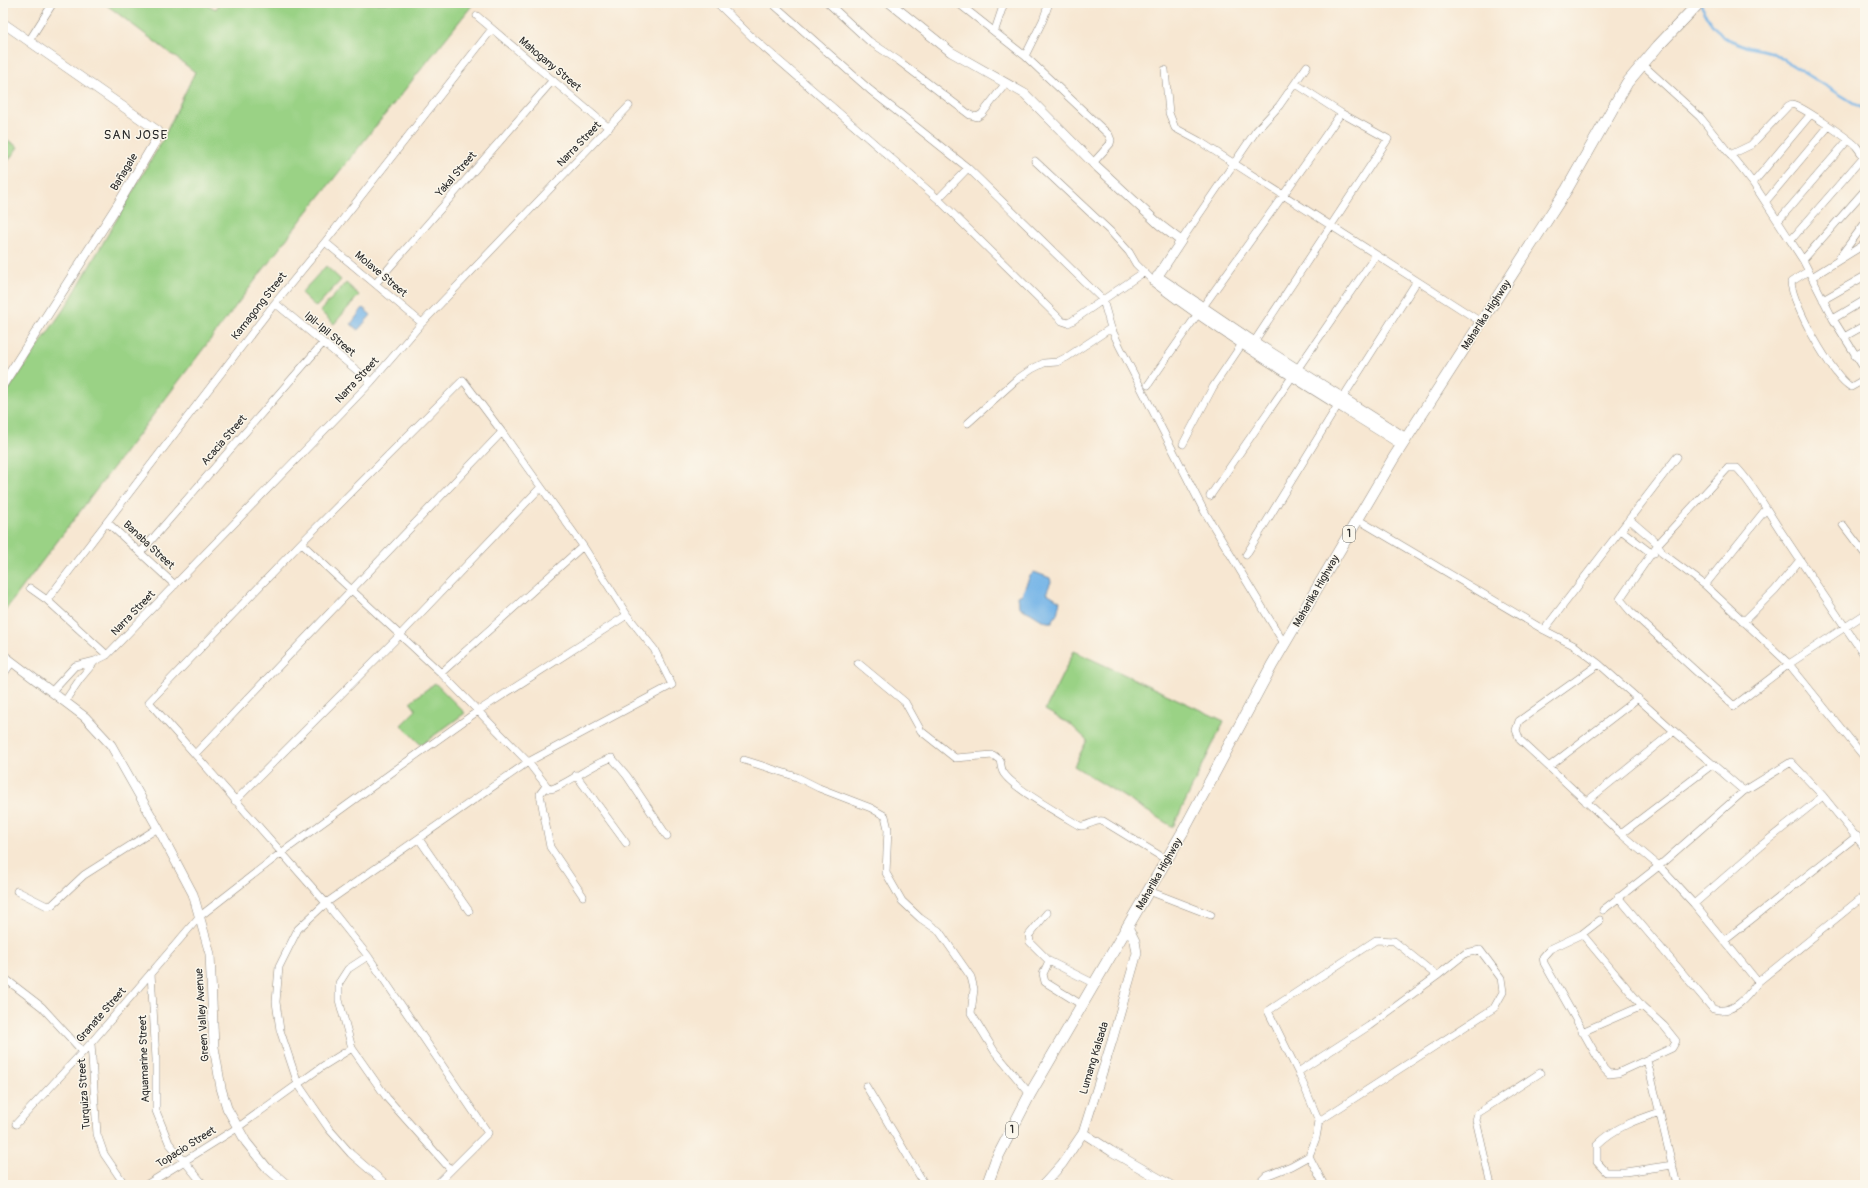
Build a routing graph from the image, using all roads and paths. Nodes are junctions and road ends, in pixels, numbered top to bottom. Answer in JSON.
{"nodes":[{"id":1,"x":53,"y":3,"type":"edge"},
{"id":2,"x":717,"y":3,"type":"edge"},
{"id":3,"x":772,"y":3,"type":"edge"},
{"id":4,"x":828,"y":3,"type":"edge"},
{"id":5,"x":958,"y":3,"type":"edge"},
{"id":6,"x":1004,"y":3,"type":"edge"},
{"id":7,"x":1049,"y":3,"type":"edge"},
{"id":8,"x":1699,"y":3,"type":"edge"},
{"id":9,"x":894,"y":4,"type":"edge"},
{"id":10,"x":477,"y":16,"type":"dead end"},
{"id":11,"x":3,"y":23,"type":"edge"},
{"id":12,"x":492,"y":29,"type":"junction"},
{"id":13,"x":995,"y":30,"type":"junction"},
{"id":14,"x":29,"y":41,"type":"junction"},
{"id":15,"x":1025,"y":56,"type":"junction"},
{"id":16,"x":1642,"y":64,"type":"junction"},
{"id":17,"x":1307,"y":66,"type":"dead end"},
{"id":18,"x":1165,"y":70,"type":"dead end"},
{"id":19,"x":553,"y":80,"type":"junction"},
{"id":20,"x":1006,"y":83,"type":"junction"},
{"id":21,"x":1296,"y":84,"type":"junction"},
{"id":22,"x":629,"y":106,"type":"dead end"},
{"id":23,"x":1341,"y":113,"type":"junction"},
{"id":24,"x":1811,"y":114,"type":"junction"},
{"id":25,"x":1828,"y":127,"type":"junction"},
{"id":26,"x":609,"y":128,"type":"junction"},
{"id":27,"x":1848,"y":140,"type":"junction"},
{"id":28,"x":1730,"y":156,"type":"junction"},
{"id":29,"x":1864,"y":158,"type":"edge"},
{"id":30,"x":1035,"y":161,"type":"dead end"},
{"id":31,"x":1093,"y":163,"type":"junction"},
{"id":32,"x":1234,"y":164,"type":"junction"},
{"id":33,"x":968,"y":168,"type":"junction"},
{"id":34,"x":1753,"y":183,"type":"junction"},
{"id":35,"x":1865,"y":190,"type":"edge"},
{"id":36,"x":1284,"y":195,"type":"junction"},
{"id":37,"x":938,"y":199,"type":"junction"},
{"id":38,"x":1766,"y":201,"type":"junction"},
{"id":39,"x":1778,"y":220,"type":"junction"},
{"id":40,"x":1865,"y":223,"type":"edge"},
{"id":41,"x":1331,"y":225,"type":"junction"},
{"id":42,"x":1791,"y":240,"type":"junction"},
{"id":43,"x":1181,"y":241,"type":"junction"},
{"id":44,"x":325,"y":242,"type":"junction"},
{"id":45,"x":1865,"y":244,"type":"edge"},
{"id":46,"x":1376,"y":255,"type":"junction"},
{"id":47,"x":1804,"y":260,"type":"junction"},
{"id":48,"x":1836,"y":261,"type":"junction"},
{"id":49,"x":1810,"y":274,"type":"junction"},
{"id":50,"x":1151,"y":276,"type":"junction"},
{"id":51,"x":1865,"y":276,"type":"edge"},
{"id":52,"x":1417,"y":281,"type":"junction"},
{"id":53,"x":376,"y":283,"type":"junction"},
{"id":54,"x":1103,"y":300,"type":"junction"},
{"id":55,"x":1823,"y":300,"type":"junction"},
{"id":56,"x":1865,"y":300,"type":"edge"},
{"id":57,"x":275,"y":303,"type":"junction"},
{"id":58,"x":1199,"y":311,"type":"junction"},
{"id":59,"x":1833,"y":318,"type":"junction"},
{"id":60,"x":1481,"y":322,"type":"junction"},
{"id":61,"x":422,"y":323,"type":"junction"},
{"id":62,"x":1865,"y":325,"type":"edge"},
{"id":63,"x":1111,"y":328,"type":"junction"},
{"id":64,"x":1844,"y":337,"type":"junction"},
{"id":65,"x":323,"y":343,"type":"junction"},
{"id":66,"x":1248,"y":343,"type":"junction"},
{"id":67,"x":1865,"y":350,"type":"edge"},
{"id":68,"x":1855,"y":356,"type":"junction"},
{"id":69,"x":1865,"y":370,"type":"edge"},
{"id":70,"x":1296,"y":372,"type":"junction"},
{"id":71,"x":1865,"y":379,"type":"edge"},
{"id":72,"x":371,"y":382,"type":"junction"},
{"id":73,"x":3,"y":384,"type":"edge"},
{"id":74,"x":1148,"y":385,"type":"dead end"},
{"id":75,"x":1341,"y":401,"type":"junction"},
{"id":76,"x":968,"y":423,"type":"dead end"},
{"id":77,"x":502,"y":432,"type":"junction"},
{"id":78,"x":1404,"y":442,"type":"junction"},
{"id":79,"x":1183,"y":444,"type":"dead end"},
{"id":80,"x":1677,"y":457,"type":"dead end"},
{"id":81,"x":541,"y":487,"type":"junction"},
{"id":82,"x":1210,"y":496,"type":"dead end"},
{"id":83,"x":1766,"y":509,"type":"junction"},
{"id":84,"x":1358,"y":519,"type":"junction"},
{"id":85,"x":1629,"y":519,"type":"junction"},
{"id":86,"x":107,"y":522,"type":"junction"},
{"id":87,"x":1843,"y":525,"type":"dead end"},
{"id":88,"x":1621,"y":530,"type":"junction"},
{"id":89,"x":301,"y":543,"type":"junction"},
{"id":90,"x":1658,"y":544,"type":"junction"},
{"id":91,"x":583,"y":546,"type":"junction"},
{"id":92,"x":1864,"y":550,"type":"edge"},
{"id":93,"x":141,"y":552,"type":"junction"},
{"id":94,"x":1651,"y":553,"type":"junction"},
{"id":95,"x":1662,"y":553,"type":"junction"},
{"id":96,"x":1246,"y":555,"type":"dead end"},
{"id":97,"x":1800,"y":560,"type":"junction"},
{"id":98,"x":175,"y":585,"type":"junction"},
{"id":99,"x":1705,"y":585,"type":"junction"},
{"id":100,"x":30,"y":588,"type":"dead end"},
{"id":101,"x":350,"y":589,"type":"junction"},
{"id":102,"x":47,"y":600,"type":"junction"},
{"id":103,"x":1865,"y":614,"type":"edge"},
{"id":104,"x":627,"y":615,"type":"junction"},
{"id":105,"x":1743,"y":622,"type":"junction"},
{"id":106,"x":1845,"y":627,"type":"junction"},
{"id":107,"x":1544,"y":630,"type":"junction"},
{"id":108,"x":400,"y":635,"type":"junction"},
{"id":109,"x":1285,"y":645,"type":"junction"},
{"id":110,"x":3,"y":654,"type":"edge"},
{"id":111,"x":107,"y":655,"type":"junction"},
{"id":112,"x":1865,"y":656,"type":"edge"},
{"id":113,"x":95,"y":661,"type":"junction"},
{"id":114,"x":12,"y":662,"type":"junction"},
{"id":115,"x":858,"y":663,"type":"dead end"},
{"id":116,"x":1599,"y":664,"type":"junction"},
{"id":117,"x":1789,"y":664,"type":"junction"},
{"id":118,"x":441,"y":673,"type":"junction"},
{"id":119,"x":3,"y":675,"type":"edge"},
{"id":120,"x":52,"y":691,"type":"junction"},
{"id":121,"x":1638,"y":698,"type":"junction"},
{"id":122,"x":66,"y":701,"type":"junction"},
{"id":123,"x":478,"y":712,"type":"junction"},
{"id":124,"x":1674,"y":731,"type":"junction"},
{"id":125,"x":195,"y":754,"type":"junction"},
{"id":126,"x":1865,"y":758,"type":"edge"},
{"id":127,"x":744,"y":760,"type":"dead end"},
{"id":128,"x":528,"y":762,"type":"junction"},
{"id":129,"x":1713,"y":764,"type":"junction"},
{"id":130,"x":1550,"y":766,"type":"junction"},
{"id":131,"x":576,"y":775,"type":"junction"},
{"id":132,"x":546,"y":786,"type":"junction"},
{"id":133,"x":1744,"y":790,"type":"junction"},
{"id":134,"x":1823,"y":796,"type":"junction"},
{"id":135,"x":235,"y":801,"type":"junction"},
{"id":136,"x":1586,"y":802,"type":"junction"},
{"id":137,"x":158,"y":828,"type":"junction"},
{"id":138,"x":1621,"y":834,"type":"junction"},
{"id":139,"x":667,"y":836,"type":"dead end"},
{"id":140,"x":1857,"y":836,"type":"junction"},
{"id":141,"x":419,"y":839,"type":"junction"},
{"id":142,"x":626,"y":843,"type":"dead end"},
{"id":143,"x":1865,"y":848,"type":"edge"},
{"id":144,"x":281,"y":853,"type":"junction"},
{"id":145,"x":1167,"y":860,"type":"junction"},
{"id":146,"x":1658,"y":866,"type":"junction"},
{"id":147,"x":17,"y":891,"type":"dead end"},
{"id":148,"x":1149,"y":891,"type":"junction"},
{"id":149,"x":1865,"y":895,"type":"edge"},
{"id":150,"x":583,"y":896,"type":"dead end"},
{"id":151,"x":1618,"y":897,"type":"junction"},
{"id":152,"x":326,"y":903,"type":"junction"},
{"id":153,"x":1694,"y":904,"type":"junction"},
{"id":154,"x":470,"y":910,"type":"dead end"},
{"id":155,"x":1604,"y":910,"type":"dead end"},
{"id":156,"x":1047,"y":913,"type":"dead end"},
{"id":157,"x":1211,"y":915,"type":"dead end"},
{"id":158,"x":199,"y":917,"type":"junction"},
{"id":159,"x":1600,"y":920,"type":"dead end"},
{"id":160,"x":1128,"y":927,"type":"junction"},
{"id":161,"x":1582,"y":934,"type":"junction"},
{"id":162,"x":1724,"y":941,"type":"junction"},
{"id":163,"x":368,"y":956,"type":"junction"},
{"id":164,"x":1049,"y":961,"type":"junction"},
{"id":165,"x":151,"y":973,"type":"junction"},
{"id":166,"x":1437,"y":976,"type":"junction"},
{"id":167,"x":7,"y":980,"type":"dead end"},
{"id":168,"x":1758,"y":982,"type":"junction"},
{"id":169,"x":1095,"y":984,"type":"junction"},
{"id":170,"x":1082,"y":1005,"type":"junction"},
{"id":171,"x":1642,"y":1006,"type":"junction"},
{"id":172,"x":1582,"y":1032,"type":"junction"},
{"id":173,"x":92,"y":1043,"type":"junction"},
{"id":174,"x":352,"y":1048,"type":"junction"},
{"id":175,"x":83,"y":1052,"type":"junction"},
{"id":176,"x":1647,"y":1060,"type":"junction"},
{"id":177,"x":1298,"y":1072,"type":"junction"},
{"id":178,"x":1540,"y":1073,"type":"dead end"},
{"id":179,"x":298,"y":1084,"type":"junction"},
{"id":180,"x":866,"y":1086,"type":"dead end"},
{"id":181,"x":1030,"y":1094,"type":"junction"},
{"id":182,"x":1660,"y":1112,"type":"junction"},
{"id":183,"x":1318,"y":1121,"type":"junction"},
{"id":184,"x":16,"y":1124,"type":"dead end"},
{"id":185,"x":237,"y":1128,"type":"junction"},
{"id":186,"x":1084,"y":1133,"type":"junction"},
{"id":187,"x":1309,"y":1156,"type":"junction"},
{"id":188,"x":183,"y":1161,"type":"junction"},
{"id":189,"x":1672,"y":1165,"type":"junction"},
{"id":190,"x":450,"y":1170,"type":"junction"},
{"id":191,"x":124,"y":1185,"type":"edge"},
{"id":192,"x":146,"y":1185,"type":"edge"},
{"id":193,"x":204,"y":1185,"type":"edge"},
{"id":194,"x":287,"y":1185,"type":"edge"},
{"id":195,"x":387,"y":1185,"type":"edge"},
{"id":196,"x":436,"y":1185,"type":"edge"},
{"id":197,"x":924,"y":1185,"type":"edge"},
{"id":198,"x":987,"y":1185,"type":"edge"},
{"id":199,"x":1043,"y":1185,"type":"edge"},
{"id":200,"x":1170,"y":1185,"type":"edge"},
{"id":201,"x":1257,"y":1185,"type":"edge"},
{"id":202,"x":1324,"y":1185,"type":"edge"},
{"id":203,"x":1491,"y":1185,"type":"edge"},
{"id":204,"x":1677,"y":1185,"type":"edge"}],
"edges":[{"from":1,"to":14,"type":"street"},
{"from":2,"to":37,"type":"street"},
{"from":3,"to":33,"type":"street"},
{"from":4,"to":20,"type":"street"},
{"from":5,"to":13,"type":"street"},
{"from":6,"to":13,"type":"street"},
{"from":7,"to":15,"type":"street"},
{"from":8,"to":16,"type":"main road","name":"Maharlika Highway","number":"1"},
{"from":9,"to":20,"type":"street"},
{"from":10,"to":12,"type":"street","name":"Mahogany Street"},
{"from":11,"to":14,"type":"street","name":"Bañagale"},
{"from":12,"to":19,"type":"street","name":"Mahogany Street"},
{"from":12,"to":44,"type":"street","name":"Kamagong Street"},
{"from":13,"to":15,"type":"street"},
{"from":14,"to":73,"type":"street","name":"Bañagale"},
{"from":15,"to":31,"type":"street"},
{"from":16,"to":28,"type":"street"},
{"from":16,"to":60,"type":"main road","name":"Maharlika Highway","number":"1"},
{"from":17,"to":21,"type":"street"},
{"from":18,"to":32,"type":"street"},
{"from":19,"to":26,"type":"street","name":"Mahogany Street"},
{"from":19,"to":53,"type":"street","name":"Yakal Street"},
{"from":20,"to":31,"type":"street"},
{"from":21,"to":23,"type":"street"},
{"from":21,"to":32,"type":"street"},
{"from":22,"to":26,"type":"street","name":"Narra Street"},
{"from":23,"to":36,"type":"street"},
{"from":23,"to":41,"type":"street"},
{"from":24,"to":25,"type":"street"},
{"from":24,"to":28,"type":"street"},
{"from":24,"to":34,"type":"street"},
{"from":25,"to":27,"type":"street"},
{"from":25,"to":38,"type":"street"},
{"from":26,"to":61,"type":"street","name":"Narra Street"},
{"from":27,"to":29,"type":"street"},
{"from":27,"to":39,"type":"street"},
{"from":28,"to":34,"type":"street"},
{"from":29,"to":42,"type":"street"},
{"from":30,"to":50,"type":"street"},
{"from":31,"to":43,"type":"street"},
{"from":32,"to":36,"type":"street"},
{"from":32,"to":43,"type":"street"},
{"from":33,"to":37,"type":"street"},
{"from":33,"to":54,"type":"street"},
{"from":34,"to":38,"type":"street"},
{"from":35,"to":47,"type":"street"},
{"from":36,"to":41,"type":"street"},
{"from":36,"to":58,"type":"street"},
{"from":37,"to":54,"type":"street"},
{"from":38,"to":39,"type":"street"},
{"from":39,"to":42,"type":"street"},
{"from":40,"to":48,"type":"street"},
{"from":41,"to":46,"type":"street"},
{"from":41,"to":66,"type":"street"},
{"from":42,"to":47,"type":"street"},
{"from":43,"to":50,"type":"street"},
{"from":44,"to":53,"type":"street","name":"Molave Street"},
{"from":44,"to":57,"type":"street","name":"Kamagong Street"},
{"from":45,"to":48,"type":"street"},
{"from":46,"to":52,"type":"street"},
{"from":46,"to":70,"type":"street"},
{"from":47,"to":49,"type":"street"},
{"from":48,"to":49,"type":"street"},
{"from":49,"to":55,"type":"street"},
{"from":49,"to":71,"type":"street"},
{"from":50,"to":54,"type":"street"},
{"from":50,"to":58,"type":"street"},
{"from":51,"to":55,"type":"street"},
{"from":52,"to":60,"type":"street"},
{"from":52,"to":75,"type":"street"},
{"from":53,"to":61,"type":"street","name":"Molave Street"},
{"from":54,"to":63,"type":"street"},
{"from":55,"to":59,"type":"street"},
{"from":56,"to":59,"type":"street"},
{"from":57,"to":65,"type":"street","name":"Ipil-Ipil Street"},
{"from":57,"to":86,"type":"street","name":"Kamagong Street"},
{"from":58,"to":66,"type":"street"},
{"from":58,"to":74,"type":"street"},
{"from":59,"to":64,"type":"street"},
{"from":60,"to":78,"type":"main road","name":"Maharlika Highway","number":"1"},
{"from":61,"to":72,"type":"street","name":"Narra Street"},
{"from":62,"to":64,"type":"street"},
{"from":63,"to":76,"type":"street"},
{"from":63,"to":109,"type":"street"},
{"from":64,"to":68,"type":"street"},
{"from":65,"to":72,"type":"street","name":"Ipil-Ipil Street"},
{"from":65,"to":93,"type":"street","name":"Acacia Street"},
{"from":66,"to":70,"type":"street"},
{"from":66,"to":79,"type":"street"},
{"from":67,"to":68,"type":"street"},
{"from":68,"to":69,"type":"street"},
{"from":70,"to":75,"type":"street"},
{"from":70,"to":82,"type":"street"},
{"from":72,"to":98,"type":"street","name":"Narra Street"},
{"from":75,"to":78,"type":"street"},
{"from":75,"to":96,"type":"street"},
{"from":77,"to":81,"type":"street"},
{"from":77,"to":89,"type":"street"},
{"from":77,"to":101,"type":"street"},
{"from":78,"to":84,"type":"main road","name":"Maharlika Highway","number":"1"},
{"from":80,"to":85,"type":"street"},
{"from":81,"to":91,"type":"street"},
{"from":81,"to":108,"type":"street"},
{"from":83,"to":90,"type":"street"},
{"from":83,"to":97,"type":"street"},
{"from":83,"to":99,"type":"street"},
{"from":84,"to":107,"type":"street"},
{"from":84,"to":109,"type":"main road","name":"Maharlika Highway","number":"1"},
{"from":85,"to":88,"type":"street"},
{"from":85,"to":90,"type":"street"},
{"from":86,"to":93,"type":"street","name":"Banaba Street"},
{"from":86,"to":102,"type":"street","name":"Kamagong Street"},
{"from":87,"to":92,"type":"street"},
{"from":88,"to":94,"type":"street"},
{"from":88,"to":107,"type":"street"},
{"from":89,"to":101,"type":"street"},
{"from":89,"to":125,"type":"street"},
{"from":90,"to":94,"type":"street"},
{"from":90,"to":95,"type":"street"},
{"from":91,"to":104,"type":"street"},
{"from":91,"to":118,"type":"street"},
{"from":93,"to":98,"type":"street","name":"Banaba Street"},
{"from":94,"to":95,"type":"street"},
{"from":94,"to":117,"type":"street"},
{"from":95,"to":99,"type":"street"},
{"from":97,"to":105,"type":"street"},
{"from":97,"to":106,"type":"street"},
{"from":98,"to":111,"type":"street","name":"Narra Street"},
{"from":99,"to":105,"type":"street"},
{"from":100,"to":102,"type":"street"},
{"from":101,"to":108,"type":"street"},
{"from":101,"to":125,"type":"street"},
{"from":102,"to":111,"type":"street"},
{"from":103,"to":106,"type":"street"},
{"from":104,"to":123,"type":"street","name":"Granate Street"},
{"from":104,"to":128,"type":"street"},
{"from":105,"to":117,"type":"street"},
{"from":106,"to":112,"type":"street"},
{"from":106,"to":117,"type":"street"},
{"from":107,"to":116,"type":"street"},
{"from":108,"to":118,"type":"street"},
{"from":108,"to":135,"type":"street"},
{"from":109,"to":145,"type":"main road","name":"Maharlika Highway","number":"1"},
{"from":110,"to":114,"type":"street","name":"Green Valley Avenue"},
{"from":111,"to":113,"type":"street","name":"Narra Street"},
{"from":113,"to":120,"type":"street","name":"Narra Street"},
{"from":113,"to":122,"type":"street","name":"Narra Street"},
{"from":114,"to":119,"type":"street"},
{"from":114,"to":120,"type":"street","name":"Green Valley Avenue"},
{"from":115,"to":145,"type":"street"},
{"from":116,"to":121,"type":"street"},
{"from":116,"to":130,"type":"street"},
{"from":117,"to":126,"type":"street"},
{"from":118,"to":123,"type":"street"},
{"from":120,"to":122,"type":"street","name":"Green Valley Avenue"},
{"from":121,"to":124,"type":"street"},
{"from":121,"to":130,"type":"street"},
{"from":122,"to":137,"type":"street","name":"Green Valley Avenue"},
{"from":123,"to":128,"type":"street"},
{"from":123,"to":144,"type":"street","name":"Granate Street"},
{"from":124,"to":129,"type":"street"},
{"from":124,"to":136,"type":"street"},
{"from":125,"to":135,"type":"street"},
{"from":127,"to":181,"type":"street"},
{"from":128,"to":132,"type":"street"},
{"from":128,"to":141,"type":"street"},
{"from":129,"to":133,"type":"street"},
{"from":129,"to":138,"type":"street"},
{"from":130,"to":136,"type":"street"},
{"from":131,"to":132,"type":"street"},
{"from":131,"to":139,"type":"street"},
{"from":131,"to":142,"type":"street"},
{"from":132,"to":150,"type":"street"},
{"from":133,"to":134,"type":"street"},
{"from":133,"to":146,"type":"street"},
{"from":134,"to":140,"type":"street"},
{"from":134,"to":153,"type":"street"},
{"from":135,"to":144,"type":"street"},
{"from":136,"to":138,"type":"street"},
{"from":137,"to":147,"type":"street"},
{"from":137,"to":158,"type":"street","name":"Green Valley Avenue"},
{"from":138,"to":146,"type":"street"},
{"from":140,"to":143,"type":"street"},
{"from":140,"to":162,"type":"street"},
{"from":141,"to":152,"type":"street"},
{"from":141,"to":154,"type":"street"},
{"from":144,"to":152,"type":"street"},
{"from":144,"to":158,"type":"street","name":"Granate Street"},
{"from":145,"to":148,"type":"main road","name":"Maharlika Highway","number":"1"},
{"from":146,"to":151,"type":"street"},
{"from":146,"to":153,"type":"street"},
{"from":148,"to":157,"type":"street"},
{"from":148,"to":160,"type":"main road","name":"Maharlika Highway","number":"1"},
{"from":149,"to":168,"type":"street"},
{"from":151,"to":155,"type":"street"},
{"from":151,"to":168,"type":"street"},
{"from":152,"to":163,"type":"street"},
{"from":152,"to":179,"type":"street"},
{"from":153,"to":162,"type":"street"},
{"from":156,"to":164,"type":"street"},
{"from":158,"to":165,"type":"street","name":"Granate Street"},
{"from":158,"to":185,"type":"street","name":"Green Valley Avenue"},
{"from":159,"to":161,"type":"street"},
{"from":160,"to":169,"type":"main road","name":"Maharlika Highway","number":"1"},
{"from":160,"to":186,"type":"street","name":"Lumang Kalsada"},
{"from":161,"to":171,"type":"street"},
{"from":161,"to":172,"type":"street"},
{"from":162,"to":168,"type":"street"},
{"from":163,"to":174,"type":"street"},
{"from":163,"to":190,"type":"street"},
{"from":164,"to":169,"type":"street"},
{"from":164,"to":170,"type":"street"},
{"from":165,"to":173,"type":"street","name":"Granate Street"},
{"from":165,"to":188,"type":"street","name":"Aquamarine Street"},
{"from":166,"to":177,"type":"street"},
{"from":166,"to":177,"type":"street"},
{"from":166,"to":183,"type":"street"},
{"from":167,"to":175,"type":"street"},
{"from":169,"to":170,"type":"main road","name":"Maharlika Highway","number":"1"},
{"from":170,"to":181,"type":"main road","name":"Maharlika Highway","number":"1"},
{"from":171,"to":172,"type":"street"},
{"from":171,"to":176,"type":"street"},
{"from":172,"to":176,"type":"street"},
{"from":173,"to":175,"type":"street","name":"Granate Street"},
{"from":173,"to":191,"type":"street","name":"Turquiza Street"},
{"from":174,"to":179,"type":"street","name":"Topacio Street"},
{"from":174,"to":190,"type":"street"},
{"from":175,"to":184,"type":"street","name":"Granate Street"},
{"from":176,"to":182,"type":"street"},
{"from":177,"to":183,"type":"street"},
{"from":178,"to":203,"type":"street"},
{"from":179,"to":185,"type":"street","name":"Topacio Street"},
{"from":179,"to":195,"type":"street"},
{"from":180,"to":197,"type":"street"},
{"from":181,"to":198,"type":"main road","name":"Maharlika Highway","number":"1"},
{"from":182,"to":189,"type":"street"},
{"from":182,"to":189,"type":"street"},
{"from":183,"to":187,"type":"street"},
{"from":185,"to":188,"type":"street","name":"Topacio Street"},
{"from":185,"to":194,"type":"street","name":"Green Valley Avenue"},
{"from":186,"to":199,"type":"street","name":"Lumang Kalsada"},
{"from":186,"to":200,"type":"street"},
{"from":187,"to":201,"type":"street"},
{"from":187,"to":202,"type":"street"},
{"from":188,"to":192,"type":"street","name":"Topacio Street"},
{"from":188,"to":193,"type":"street","name":"Aquamarine Street"},
{"from":189,"to":204,"type":"street"},
{"from":190,"to":196,"type":"street"}]}
